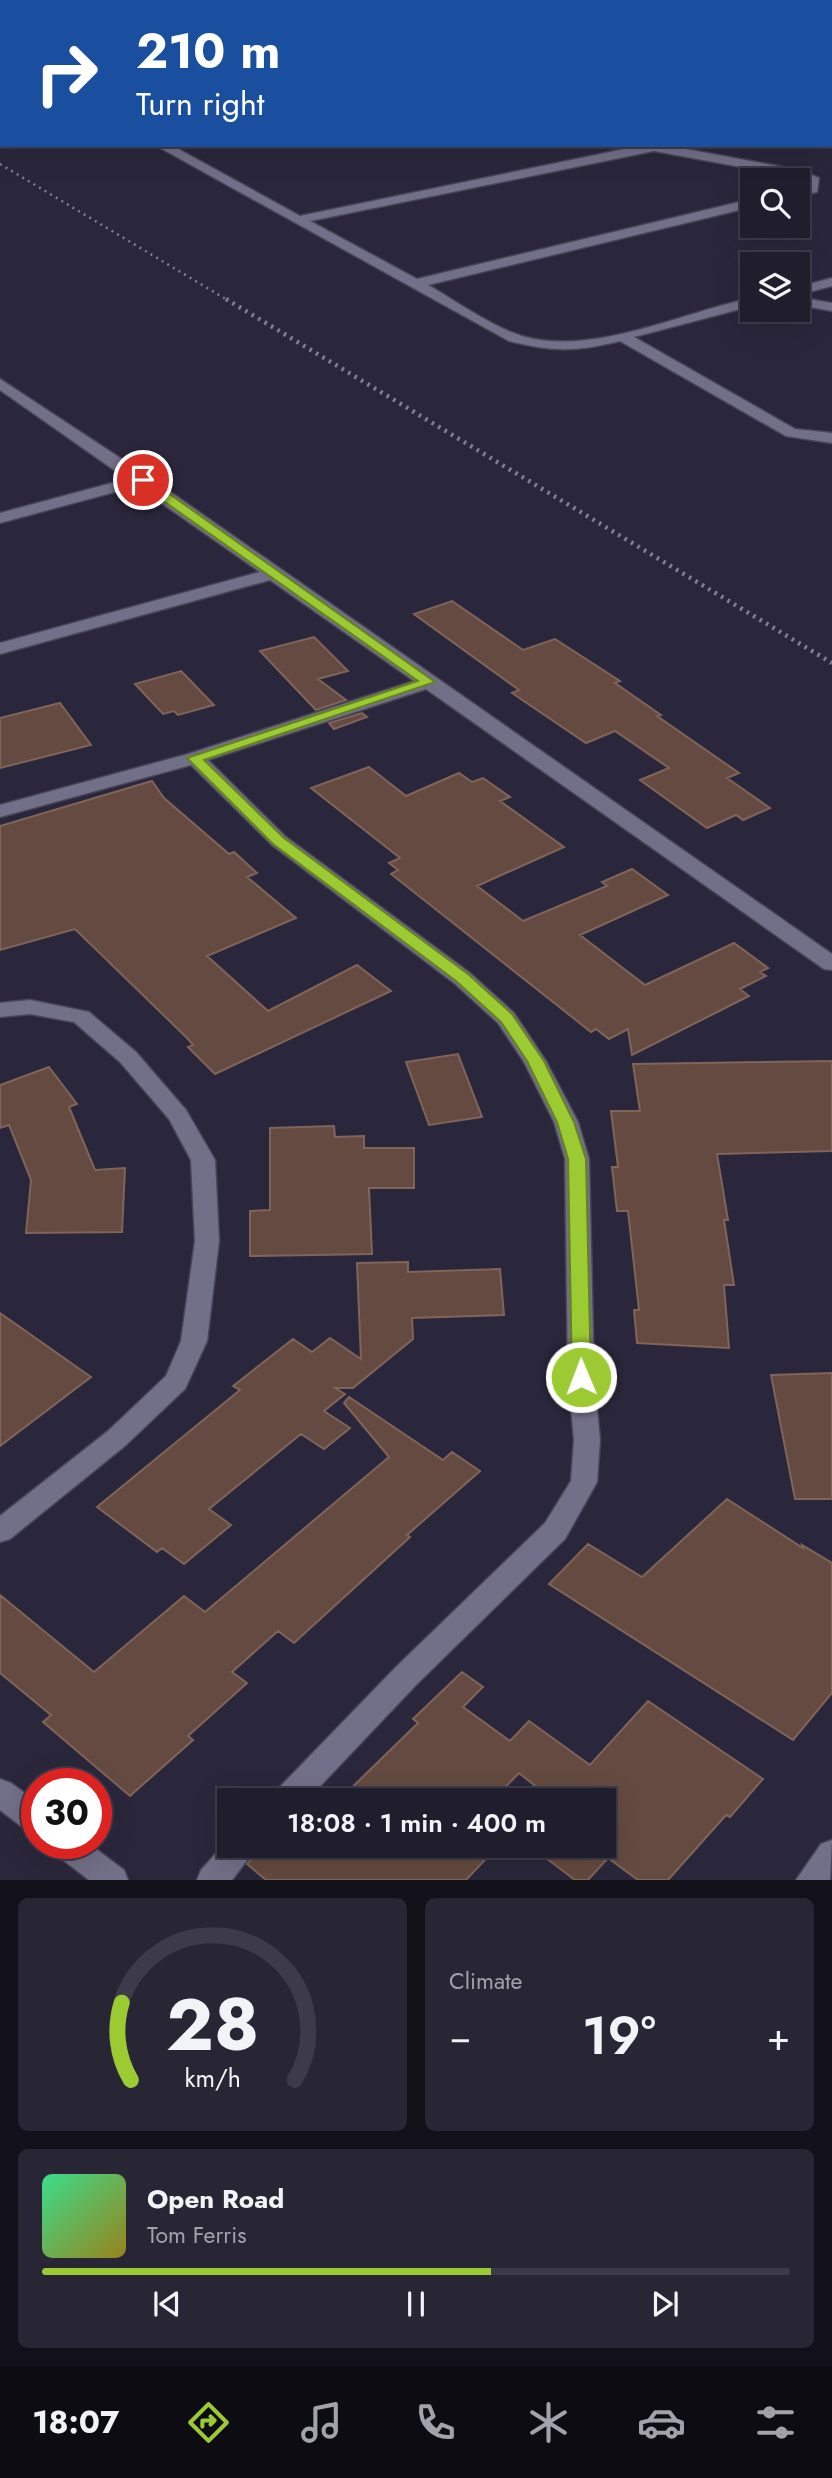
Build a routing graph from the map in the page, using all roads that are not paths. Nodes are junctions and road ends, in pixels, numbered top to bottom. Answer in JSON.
{"nodes":[{"id":1,"x":164,"y":147,"type":"edge"},
{"id":2,"x":767,"y":168,"type":"edge"},
{"id":3,"x":740,"y":206,"type":"edge"},
{"id":4,"x":297,"y":220,"type":"junction"},
{"id":5,"x":832,"y":282,"type":"edge"},
{"id":6,"x":415,"y":284,"type":"junction"},
{"id":7,"x":810,"y":288,"type":"edge"},
{"id":8,"x":810,"y":303,"type":"edge"},
{"id":9,"x":740,"y":305,"type":"edge"},
{"id":10,"x":832,"y":307,"type":"edge"},
{"id":11,"x":622,"y":336,"type":"junction"},
{"id":12,"x":0,"y":383,"type":"edge"},
{"id":13,"x":832,"y":438,"type":"edge"},
{"id":14,"x":143,"y":480,"type":"junction"},
{"id":15,"x":0,"y":518,"type":"edge"},
{"id":16,"x":272,"y":574,"type":"junction"},
{"id":17,"x":0,"y":649,"type":"edge"},
{"id":18,"x":429,"y":682,"type":"junction"},
{"id":19,"x":195,"y":758,"type":"junction"},
{"id":20,"x":0,"y":811,"type":"edge"},
{"id":21,"x":832,"y":964,"type":"edge"},
{"id":22,"x":0,"y":1010,"type":"edge"},
{"id":23,"x":0,"y":1531,"type":"edge"},
{"id":24,"x":298,"y":1788,"type":"edge"},
{"id":25,"x":0,"y":1792,"type":"edge"},
{"id":26,"x":21,"y":1808,"type":"edge"},
{"id":27,"x":832,"y":1854,"type":"edge"},
{"id":28,"x":232,"y":1858,"type":"edge"},
{"id":29,"x":86,"y":1859,"type":"edge"},
{"id":30,"x":113,"y":1880,"type":"edge"},
{"id":31,"x":212,"y":1880,"type":"edge"},
{"id":32,"x":811,"y":1880,"type":"edge"}],
"edges":[{"from":1,"to":4,"type":"street"},
{"from":2,"to":4,"type":"street"},
{"from":3,"to":6,"type":"street"},
{"from":4,"to":6,"type":"street"},
{"from":5,"to":7,"type":"street"},
{"from":6,"to":11,"type":"street"},
{"from":8,"to":10,"type":"street"},
{"from":9,"to":11,"type":"street"},
{"from":11,"to":13,"type":"street"},
{"from":12,"to":14,"type":"street"},
{"from":14,"to":15,"type":"street"},
{"from":14,"to":16,"type":"street"},
{"from":16,"to":17,"type":"street"},
{"from":16,"to":18,"type":"street"},
{"from":18,"to":19,"type":"street"},
{"from":18,"to":21,"type":"street"},
{"from":19,"to":20,"type":"street"},
{"from":19,"to":24,"type":"street"},
{"from":22,"to":23,"type":"street"},
{"from":25,"to":26,"type":"street"},
{"from":27,"to":32,"type":"street"},
{"from":28,"to":31,"type":"street"},
{"from":29,"to":30,"type":"street"}]}
